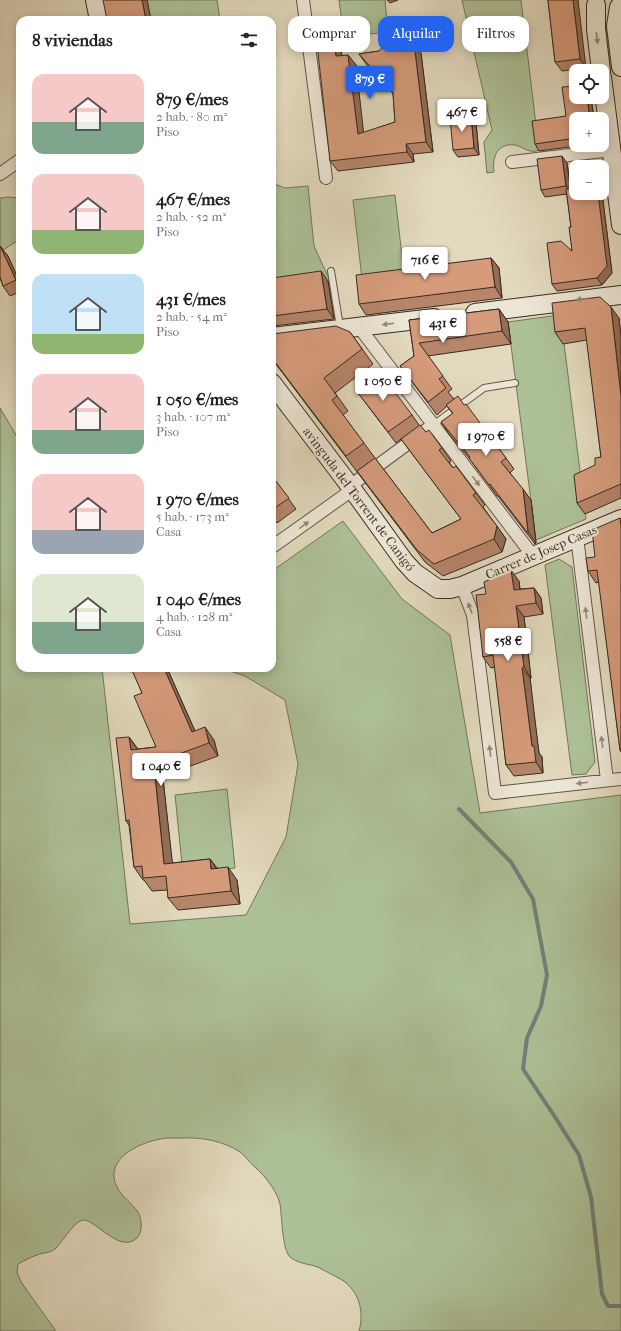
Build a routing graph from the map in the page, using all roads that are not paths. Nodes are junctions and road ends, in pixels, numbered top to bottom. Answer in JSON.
{"nodes":[{"id":1,"x":95,"y":0,"type":"edge"},
{"id":2,"x":303,"y":0,"type":"edge"},
{"id":3,"x":594,"y":2,"type":"edge"},
{"id":4,"x":620,"y":6,"type":"edge"},
{"id":5,"x":98,"y":16,"type":"edge"},
{"id":6,"x":600,"y":64,"type":"edge"},
{"id":7,"x":621,"y":67,"type":"edge"},
{"id":8,"x":605,"y":104,"type":"edge"},
{"id":9,"x":611,"y":150,"type":"junction"},
{"id":10,"x":512,"y":162,"type":"dead end"},
{"id":11,"x":16,"y":163,"type":"edge"},
{"id":12,"x":0,"y":174,"type":"edge"},
{"id":13,"x":326,"y":178,"type":"dead end"},
{"id":14,"x":621,"y":225,"type":"edge"},
{"id":15,"x":331,"y":271,"type":"dead end"},
{"id":16,"x":621,"y":295,"type":"edge"},
{"id":17,"x":359,"y":327,"type":"junction"},
{"id":18,"x":340,"y":329,"type":"junction"},
{"id":19,"x":276,"y":337,"type":"edge"},
{"id":20,"x":515,"y":384,"type":"dead end"},
{"id":21,"x":276,"y":388,"type":"edge"},
{"id":22,"x":433,"y":425,"type":"junction"},
{"id":23,"x":351,"y":488,"type":"junction"},
{"id":24,"x":621,"y":519,"type":"edge"},
{"id":25,"x":577,"y":537,"type":"junction"},
{"id":26,"x":276,"y":544,"type":"edge"},
{"id":27,"x":533,"y":556,"type":"junction"},
{"id":28,"x":462,"y":586,"type":"junction"},
{"id":29,"x":621,"y":779,"type":"edge"},
{"id":30,"x":607,"y":780,"type":"junction"}],
"edges":[{"from":1,"to":5,"type":"street"},
{"from":2,"to":13,"type":"street"},
{"from":3,"to":4,"type":"street"},
{"from":3,"to":6,"type":"street","one_way":true},
{"from":4,"to":7,"type":"street"},
{"from":8,"to":9,"type":"street"},
{"from":9,"to":10,"type":"street"},
{"from":9,"to":14,"type":"street"},
{"from":11,"to":12,"type":"street"},
{"from":15,"to":18,"type":"lane"},
{"from":16,"to":17,"type":"street","one_way":true},
{"from":17,"to":18,"type":"street"},
{"from":17,"to":22,"type":"street"},
{"from":18,"to":19,"type":"street"},
{"from":20,"to":22,"type":"lane"},
{"from":21,"to":23,"type":"street","name":"avinguda del Torrent de Canigó"},
{"from":22,"to":23,"type":"street"},
{"from":22,"to":27,"type":"street","one_way":true},
{"from":26,"to":23,"type":"street","one_way":true},
{"from":23,"to":28,"type":"street","name":"avinguda del Torrent de Canigó"},
{"from":24,"to":25,"type":"street","name":"Carrer de Josep Casas"},
{"from":25,"to":27,"type":"street","name":"Carrer de Josep Casas"},
{"from":30,"to":25,"type":"street","one_way":true},
{"from":27,"to":28,"type":"street","name":"Carrer de Josep Casas"},
{"from":30,"to":28,"type":"street","one_way":true},
{"from":29,"to":30,"type":"street"}]}
